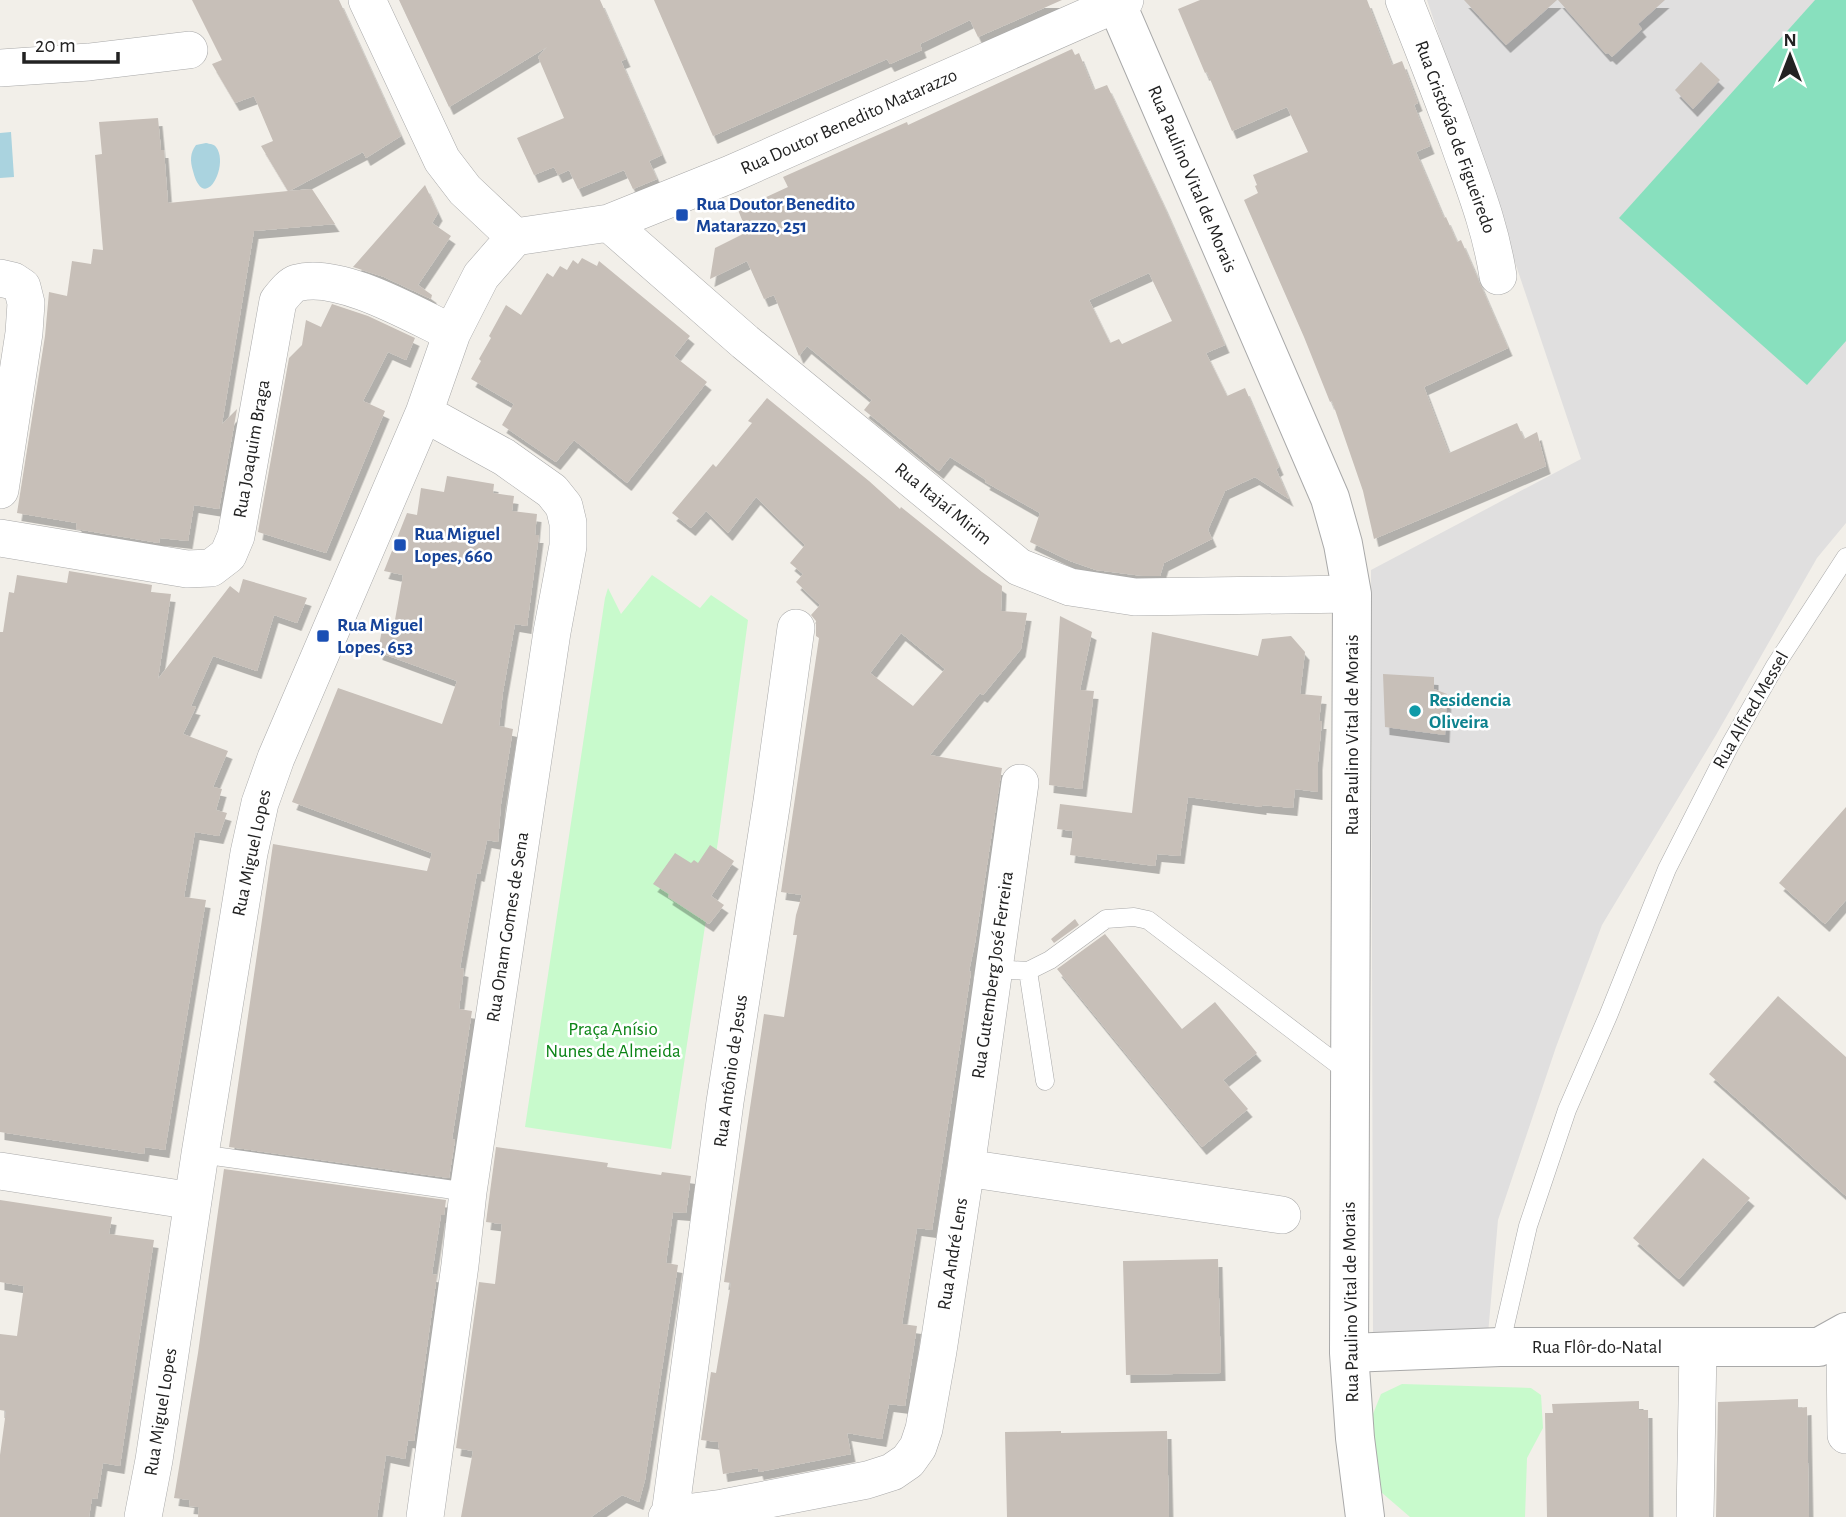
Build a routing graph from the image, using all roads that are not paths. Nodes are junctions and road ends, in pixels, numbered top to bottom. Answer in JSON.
{"nodes":[{"id":1,"x":367,"y":0,"type":"edge"},
{"id":2,"x":1404,"y":0,"type":"edge"},
{"id":3,"x":1119,"y":1,"type":"edge"},
{"id":4,"x":189,"y":50,"type":"dead end"},
{"id":5,"x":0,"y":68,"type":"edge"},
{"id":6,"x":609,"y":223,"type":"junction"},
{"id":7,"x":515,"y":237,"type":"junction"},
{"id":8,"x":1498,"y":276,"type":"dead end"},
{"id":9,"x":0,"y":278,"type":"edge"},
{"id":10,"x":452,"y":334,"type":"junction"},
{"id":11,"x":424,"y":413,"type":"junction"},
{"id":12,"x":0,"y":490,"type":"edge"},
{"id":13,"x":0,"y":538,"type":"edge"},
{"id":14,"x":1846,"y":557,"type":"edge"},
{"id":15,"x":1353,"y":594,"type":"junction"},
{"id":16,"x":796,"y":628,"type":"dead end"},
{"id":17,"x":1020,"y":783,"type":"dead end"},
{"id":18,"x":1011,"y":970,"type":"junction"},
{"id":19,"x":1350,"y":1074,"type":"junction"},
{"id":20,"x":1045,"y":1081,"type":"dead end"},
{"id":21,"x":200,"y":1154,"type":"junction"},
{"id":22,"x":966,"y":1168,"type":"junction"},
{"id":23,"x":0,"y":1171,"type":"edge"},
{"id":24,"x":468,"y":1192,"type":"junction"},
{"id":25,"x":193,"y":1200,"type":"junction"},
{"id":26,"x":1283,"y":1215,"type":"dead end"},
{"id":27,"x":1839,"y":1343,"type":"edge"},
{"id":28,"x":1500,"y":1347,"type":"junction"},
{"id":29,"x":1698,"y":1347,"type":"junction"},
{"id":30,"x":1349,"y":1353,"type":"junction"},
{"id":31,"x":1846,"y":1435,"type":"edge"},
{"id":32,"x":723,"y":1513,"type":"edge"},
{"id":33,"x":669,"y":1516,"type":"edge"},
{"id":34,"x":142,"y":1517,"type":"edge"},
{"id":35,"x":425,"y":1517,"type":"edge"},
{"id":36,"x":1364,"y":1517,"type":"edge"},
{"id":37,"x":1695,"y":1517,"type":"edge"}],
"edges":[{"from":1,"to":7,"type":"street"},
{"from":2,"to":8,"type":"street","name":"Rua Cristóvão de Figueiredo"},
{"from":3,"to":6,"type":"street","name":"Rua Doutor Benedito Matarazzo"},
{"from":3,"to":15,"type":"street","name":"Rua Paulino Vital de Morais"},
{"from":4,"to":5,"type":"street"},
{"from":6,"to":7,"type":"street","name":"Rua Doutor Benedito Matarazzo"},
{"from":6,"to":15,"type":"street","name":"Rua Itajaí Mirim"},
{"from":7,"to":10,"type":"street","name":"Rua Miguel Lopes"},
{"from":9,"to":12,"type":"street"},
{"from":10,"to":11,"type":"street","name":"Rua Miguel Lopes"},
{"from":10,"to":13,"type":"street","name":"Rua Joaquim Braga"},
{"from":11,"to":21,"type":"street","name":"Rua Miguel Lopes"},
{"from":11,"to":24,"type":"street","name":"Rua Onam Gomes de Sena"},
{"from":14,"to":28,"type":"lane","name":"Rua Alfred Messel"},
{"from":15,"to":19,"type":"street","name":"Rua Paulino Vital de Morais"},
{"from":16,"to":33,"type":"street","name":"Rua Antônio de Jesus"},
{"from":17,"to":18,"type":"street","name":"Rua Gutemberg José Ferreira"},
{"from":18,"to":19,"type":"lane"},
{"from":18,"to":20,"type":"lane"},
{"from":18,"to":22,"type":"street","name":"Rua Gutemberg José Ferreira"},
{"from":19,"to":30,"type":"street","name":"Rua Paulino Vital de Morais"},
{"from":21,"to":24,"type":"lane"},
{"from":21,"to":25,"type":"street","name":"Rua Miguel Lopes"},
{"from":22,"to":26,"type":"street"},
{"from":22,"to":32,"type":"street","name":"Rua André Lens"},
{"from":23,"to":25,"type":"street"},
{"from":24,"to":35,"type":"street","name":"Rua Onam Gomes de Sena"},
{"from":25,"to":34,"type":"street","name":"Rua Miguel Lopes"},
{"from":27,"to":29,"type":"street","name":"Rua Flôr-do-Natal"},
{"from":27,"to":31,"type":"street"},
{"from":28,"to":29,"type":"street","name":"Rua Flôr-do-Natal"},
{"from":28,"to":30,"type":"street","name":"Rua Flôr-do-Natal"},
{"from":29,"to":37,"type":"street"},
{"from":30,"to":36,"type":"street","name":"Rua Paulino Vital de Morais"},
{"from":32,"to":33,"type":"street","name":"Rua André Lens"}]}
